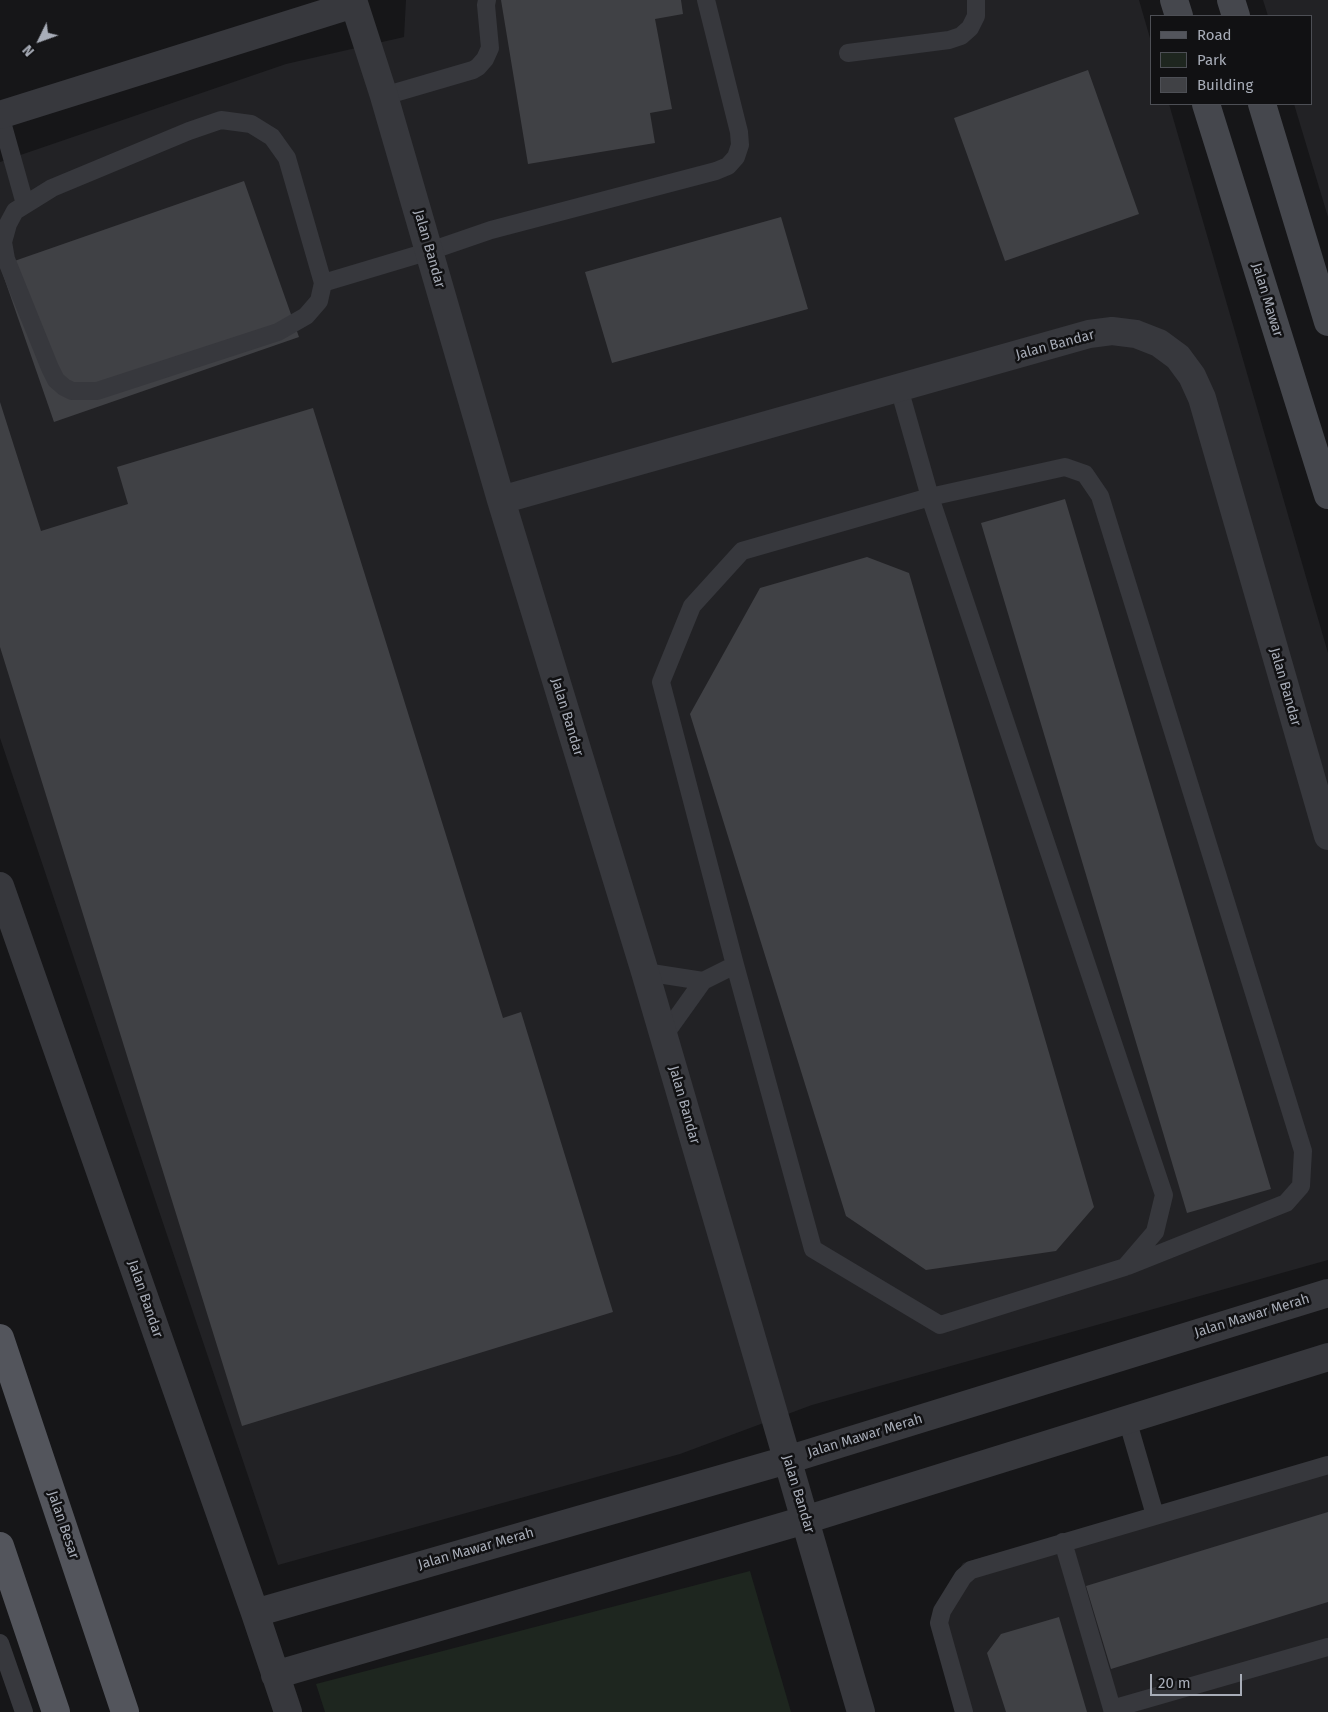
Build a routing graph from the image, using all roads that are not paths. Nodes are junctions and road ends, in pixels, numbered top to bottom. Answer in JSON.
{"nodes":[{"id":1,"x":487,"y":0,"type":"edge"},
{"id":2,"x":706,"y":0,"type":"edge"},
{"id":3,"x":976,"y":0,"type":"edge"},
{"id":4,"x":1174,"y":0,"type":"edge"},
{"id":5,"x":1231,"y":0,"type":"edge"},
{"id":6,"x":353,"y":2,"type":"edge"},
{"id":7,"x":1179,"y":15,"type":"edge"},
{"id":8,"x":1236,"y":15,"type":"edge"},
{"id":9,"x":848,"y":53,"type":"dead end"},
{"id":10,"x":384,"y":96,"type":"junction"},
{"id":11,"x":1206,"y":105,"type":"edge"},
{"id":12,"x":1262,"y":105,"type":"edge"},
{"id":13,"x":0,"y":115,"type":"edge"},
{"id":14,"x":25,"y":204,"type":"junction"},
{"id":15,"x":430,"y":251,"type":"junction"},
{"id":16,"x":324,"y":283,"type":"junction"},
{"id":17,"x":1328,"y":322,"type":"edge"},
{"id":18,"x":900,"y":388,"type":"junction"},
{"id":19,"x":1328,"y":495,"type":"edge"},
{"id":20,"x":930,"y":497,"type":"junction"},
{"id":21,"x":501,"y":500,"type":"junction"},
{"id":22,"x":1328,"y":836,"type":"edge"},
{"id":23,"x":0,"y":886,"type":"edge"},
{"id":24,"x":735,"y":965,"type":"junction"},
{"id":25,"x":645,"y":972,"type":"junction"},
{"id":26,"x":703,"y":981,"type":"junction"},
{"id":27,"x":664,"y":1036,"type":"junction"},
{"id":28,"x":1125,"y":1267,"type":"junction"},
{"id":29,"x":1328,"y":1293,"type":"edge"},
{"id":30,"x":0,"y":1338,"type":"edge"},
{"id":31,"x":1328,"y":1356,"type":"edge"},
{"id":32,"x":1127,"y":1419,"type":"junction"},
{"id":33,"x":788,"y":1460,"type":"junction"},
{"id":34,"x":1328,"y":1465,"type":"edge"},
{"id":35,"x":1155,"y":1515,"type":"junction"},
{"id":36,"x":806,"y":1520,"type":"junction"},
{"id":37,"x":1063,"y":1542,"type":"junction"},
{"id":38,"x":0,"y":1546,"type":"edge"},
{"id":39,"x":255,"y":1612,"type":"junction"},
{"id":40,"x":0,"y":1643,"type":"edge"},
{"id":41,"x":1328,"y":1647,"type":"edge"},
{"id":42,"x":275,"y":1675,"type":"junction"},
{"id":43,"x":1141,"y":1707,"type":"edge"},
{"id":44,"x":1112,"y":1711,"type":"edge"},
{"id":45,"x":24,"y":1712,"type":"edge"},
{"id":46,"x":56,"y":1712,"type":"edge"},
{"id":47,"x":125,"y":1712,"type":"edge"},
{"id":48,"x":288,"y":1712,"type":"edge"},
{"id":49,"x":861,"y":1712,"type":"edge"},
{"id":50,"x":964,"y":1712,"type":"edge"}],
"edges":[{"from":1,"to":10,"type":"lane"},
{"from":2,"to":15,"type":"lane"},
{"from":3,"to":9,"type":"lane"},
{"from":4,"to":7,"type":"street"},
{"from":5,"to":8,"type":"street"},
{"from":6,"to":10,"type":"street","name":"Jalan Bandar"},
{"from":6,"to":13,"type":"street"},
{"from":10,"to":15,"type":"street","name":"Jalan Bandar"},
{"from":11,"to":19,"type":"street","name":"Jalan Mawar"},
{"from":12,"to":17,"type":"street"},
{"from":13,"to":14,"type":"lane"},
{"from":14,"to":16,"type":"lane"},
{"from":14,"to":16,"type":"lane"},
{"from":15,"to":16,"type":"lane"},
{"from":15,"to":21,"type":"street","name":"Jalan Bandar"},
{"from":18,"to":20,"type":"lane"},
{"from":18,"to":21,"type":"street","name":"Jalan Bandar"},
{"from":18,"to":22,"type":"street","name":"Jalan Bandar"},
{"from":20,"to":24,"type":"lane"},
{"from":20,"to":28,"type":"lane"},
{"from":20,"to":28,"type":"lane"},
{"from":21,"to":25,"type":"street","name":"Jalan Bandar"},
{"from":23,"to":39,"type":"street","name":"Jalan Bandar"},
{"from":24,"to":26,"type":"lane"},
{"from":24,"to":28,"type":"lane"},
{"from":25,"to":26,"type":"lane"},
{"from":25,"to":27,"type":"street","name":"Jalan Bandar"},
{"from":26,"to":27,"type":"lane"},
{"from":27,"to":33,"type":"street","name":"Jalan Bandar"},
{"from":29,"to":33,"type":"street","name":"Jalan Mawar Merah"},
{"from":30,"to":47,"type":"main road","name":"Jalan Besar"},
{"from":31,"to":32,"type":"street"},
{"from":32,"to":35,"type":"lane"},
{"from":32,"to":36,"type":"street"},
{"from":33,"to":36,"type":"street","name":"Jalan Bandar"},
{"from":33,"to":39,"type":"street","name":"Jalan Mawar Merah"},
{"from":34,"to":35,"type":"lane"},
{"from":35,"to":37,"type":"lane"},
{"from":36,"to":42,"type":"street"},
{"from":36,"to":49,"type":"street","name":"Jalan Bandar"},
{"from":37,"to":44,"type":"lane"},
{"from":37,"to":50,"type":"lane"},
{"from":38,"to":46,"type":"main road"},
{"from":39,"to":42,"type":"street","name":"Jalan Bandar"},
{"from":40,"to":45,"type":"lane"},
{"from":41,"to":43,"type":"lane"},
{"from":42,"to":48,"type":"street","name":"Jalan Bandar"},
{"from":43,"to":44,"type":"lane"}]}
